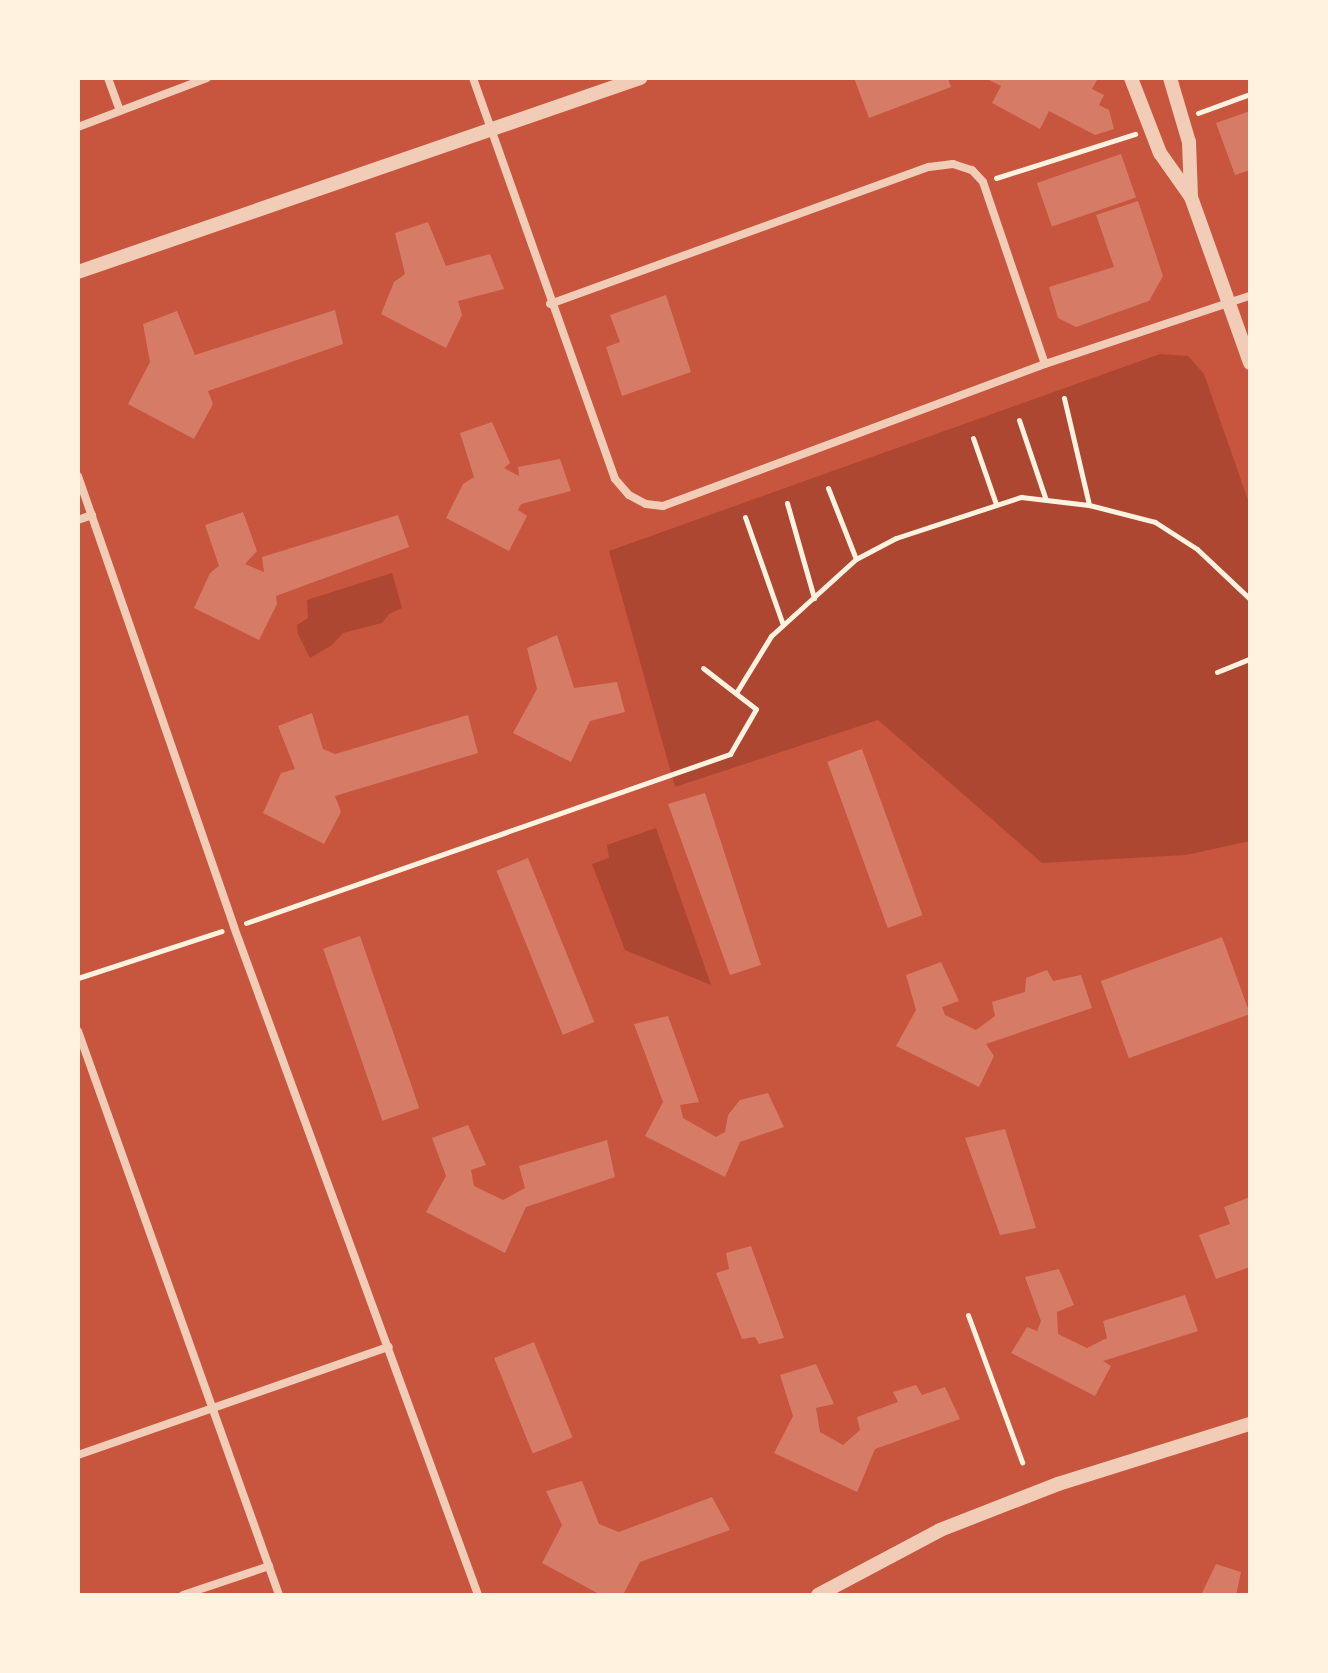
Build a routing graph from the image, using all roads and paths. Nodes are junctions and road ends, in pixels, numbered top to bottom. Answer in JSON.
{"nodes":[{"id":1,"x":108,"y":78,"type":"edge"},
{"id":2,"x":207,"y":78,"type":"edge"},
{"id":3,"x":473,"y":78,"type":"edge"},
{"id":4,"x":640,"y":78,"type":"edge"},
{"id":5,"x":1131,"y":78,"type":"edge"},
{"id":6,"x":1170,"y":78,"type":"edge"},
{"id":7,"x":1250,"y":94,"type":"edge"},
{"id":8,"x":120,"y":111,"type":"junction"},
{"id":9,"x":1182,"y":118,"type":"junction"},
{"id":10,"x":78,"y":127,"type":"edge"},
{"id":11,"x":1150,"y":129,"type":"junction"},
{"id":12,"x":490,"y":132,"type":"junction"},
{"id":13,"x":983,"y":182,"type":"junction"},
{"id":14,"x":1191,"y":197,"type":"junction"},
{"id":15,"x":78,"y":272,"type":"edge"},
{"id":16,"x":1250,"y":296,"type":"edge"},
{"id":17,"x":550,"y":304,"type":"junction"},
{"id":18,"x":1229,"y":304,"type":"junction"},
{"id":19,"x":1250,"y":363,"type":"edge"},
{"id":20,"x":1045,"y":364,"type":"junction"},
{"id":21,"x":1064,"y":398,"type":"dead end"},
{"id":22,"x":1019,"y":420,"type":"dead end"},
{"id":23,"x":973,"y":438,"type":"dead end"},
{"id":24,"x":78,"y":476,"type":"edge"},
{"id":25,"x":828,"y":488,"type":"dead end"},
{"id":26,"x":1046,"y":500,"type":"junction"},
{"id":27,"x":787,"y":503,"type":"dead end"},
{"id":28,"x":996,"y":504,"type":"junction"},
{"id":29,"x":1089,"y":505,"type":"junction"},
{"id":30,"x":92,"y":515,"type":"junction"},
{"id":31,"x":745,"y":517,"type":"dead end"},
{"id":32,"x":78,"y":520,"type":"edge"},
{"id":33,"x":856,"y":559,"type":"junction"},
{"id":34,"x":814,"y":598,"type":"junction"},
{"id":35,"x":1250,"y":599,"type":"edge"},
{"id":36,"x":783,"y":625,"type":"junction"},
{"id":37,"x":1250,"y":659,"type":"edge"},
{"id":38,"x":703,"y":668,"type":"dead end"},
{"id":39,"x":1217,"y":672,"type":"dead end"},
{"id":40,"x":736,"y":693,"type":"junction"},
{"id":41,"x":234,"y":927,"type":"junction"},
{"id":42,"x":78,"y":978,"type":"edge"},
{"id":43,"x":78,"y":1031,"type":"edge"},
{"id":44,"x":968,"y":1315,"type":"dead end"},
{"id":45,"x":389,"y":1347,"type":"junction"},
{"id":46,"x":213,"y":1408,"type":"junction"},
{"id":47,"x":1250,"y":1424,"type":"edge"},
{"id":48,"x":78,"y":1455,"type":"edge"},
{"id":49,"x":1022,"y":1462,"type":"dead end"},
{"id":50,"x":269,"y":1566,"type":"junction"},
{"id":51,"x":183,"y":1595,"type":"edge"},
{"id":52,"x":279,"y":1595,"type":"edge"},
{"id":53,"x":478,"y":1595,"type":"edge"},
{"id":54,"x":818,"y":1595,"type":"edge"}],
"edges":[{"from":1,"to":8,"type":"street"},
{"from":2,"to":8,"type":"street"},
{"from":3,"to":12,"type":"street"},
{"from":4,"to":12,"type":"street"},
{"from":5,"to":11,"type":"street"},
{"from":6,"to":9,"type":"street"},
{"from":7,"to":9,"type":"path"},
{"from":8,"to":10,"type":"street"},
{"from":9,"to":14,"type":"street"},
{"from":11,"to":13,"type":"path"},
{"from":11,"to":14,"type":"street"},
{"from":12,"to":15,"type":"street"},
{"from":12,"to":17,"type":"street"},
{"from":13,"to":17,"type":"street"},
{"from":13,"to":20,"type":"street"},
{"from":14,"to":18,"type":"street"},
{"from":16,"to":18,"type":"street"},
{"from":17,"to":20,"type":"street"},
{"from":18,"to":19,"type":"street"},
{"from":18,"to":20,"type":"street"},
{"from":21,"to":29,"type":"path"},
{"from":22,"to":26,"type":"path"},
{"from":23,"to":28,"type":"path"},
{"from":24,"to":30,"type":"street"},
{"from":25,"to":33,"type":"path"},
{"from":26,"to":28,"type":"path"},
{"from":26,"to":29,"type":"path"},
{"from":27,"to":34,"type":"path"},
{"from":28,"to":33,"type":"path"},
{"from":29,"to":35,"type":"path"},
{"from":30,"to":32,"type":"street"},
{"from":30,"to":41,"type":"street"},
{"from":31,"to":36,"type":"path"},
{"from":33,"to":34,"type":"path"},
{"from":34,"to":36,"type":"path"},
{"from":36,"to":40,"type":"path"},
{"from":37,"to":39,"type":"path"},
{"from":38,"to":40,"type":"path"},
{"from":40,"to":41,"type":"path"},
{"from":41,"to":42,"type":"path"},
{"from":41,"to":45,"type":"street"},
{"from":43,"to":46,"type":"street"},
{"from":44,"to":49,"type":"path"},
{"from":45,"to":46,"type":"street"},
{"from":45,"to":53,"type":"street"},
{"from":46,"to":48,"type":"street"},
{"from":46,"to":50,"type":"street"},
{"from":47,"to":54,"type":"street"},
{"from":50,"to":51,"type":"street"},
{"from":50,"to":52,"type":"street"}]}
